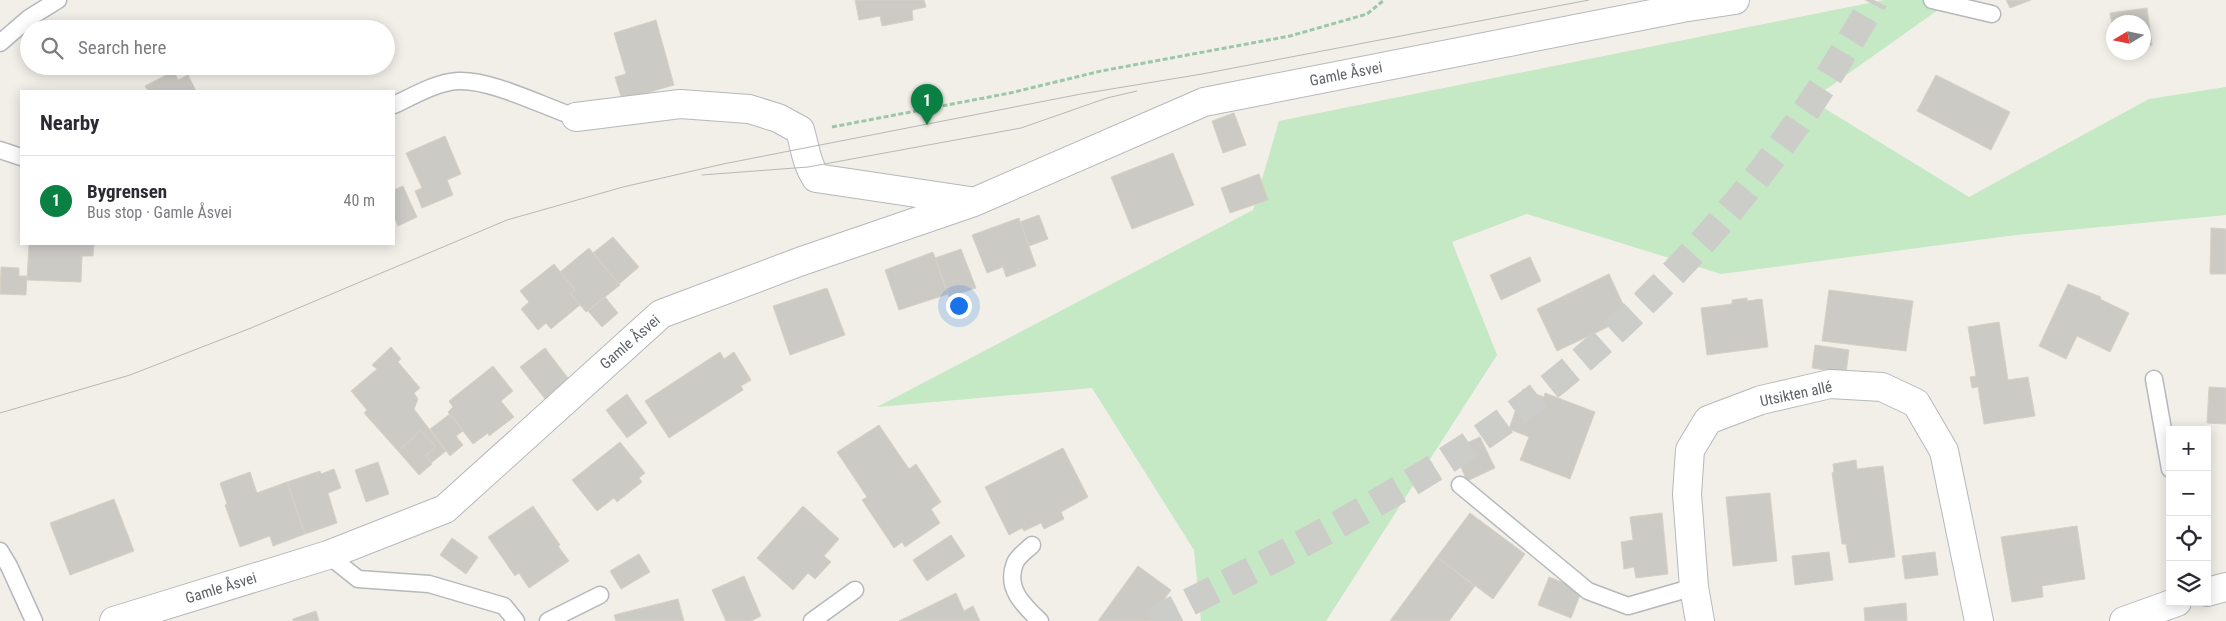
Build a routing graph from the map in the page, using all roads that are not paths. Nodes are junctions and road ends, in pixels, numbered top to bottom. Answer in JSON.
{"nodes":[{"id":1,"x":58,"y":0,"type":"edge"},
{"id":2,"x":1735,"y":0,"type":"edge"},
{"id":3,"x":1932,"y":0,"type":"edge"},
{"id":4,"x":1992,"y":14,"type":"dead end"},
{"id":5,"x":27,"y":20,"type":"edge"},
{"id":6,"x":20,"y":25,"type":"edge"},
{"id":7,"x":0,"y":42,"type":"edge"},
{"id":8,"x":395,"y":105,"type":"edge"},
{"id":9,"x":576,"y":117,"type":"joint"},
{"id":10,"x":0,"y":150,"type":"edge"},
{"id":11,"x":20,"y":157,"type":"edge"},
{"id":12,"x":974,"y":202,"type":"junction"},
{"id":13,"x":2154,"y":379,"type":"dead end"},
{"id":14,"x":2166,"y":446,"type":"edge"},
{"id":15,"x":1460,"y":485,"type":"dead end"},
{"id":16,"x":1032,"y":545,"type":"dead end"},
{"id":17,"x":0,"y":551,"type":"edge"},
{"id":18,"x":328,"y":555,"type":"junction"},
{"id":19,"x":1694,"y":587,"type":"junction"},
{"id":20,"x":2226,"y":587,"type":"edge"},
{"id":21,"x":855,"y":590,"type":"dead end"},
{"id":22,"x":2211,"y":591,"type":"edge"},
{"id":23,"x":600,"y":595,"type":"dead end"},
{"id":24,"x":2166,"y":606,"type":"edge"},
{"id":25,"x":34,"y":621,"type":"edge"},
{"id":26,"x":114,"y":621,"type":"edge"},
{"id":27,"x":516,"y":621,"type":"edge"},
{"id":28,"x":548,"y":621,"type":"edge"},
{"id":29,"x":812,"y":621,"type":"edge"},
{"id":30,"x":1040,"y":621,"type":"edge"},
{"id":31,"x":1700,"y":621,"type":"edge"},
{"id":32,"x":1979,"y":621,"type":"edge"},
{"id":33,"x":2124,"y":621,"type":"edge"}],
"edges":[{"from":1,"to":5,"type":"lane"},
{"from":2,"to":12,"type":"street","name":"Gamle Åsvei"},
{"from":3,"to":4,"type":"lane"},
{"from":6,"to":7,"type":"lane"},
{"from":8,"to":9,"type":"lane"},
{"from":9,"to":12,"type":"street"},
{"from":10,"to":11,"type":"lane"},
{"from":12,"to":18,"type":"street","name":"Gamle Åsvei"},
{"from":13,"to":14,"type":"lane"},
{"from":15,"to":19,"type":"lane"},
{"from":16,"to":30,"type":"lane"},
{"from":17,"to":25,"type":"lane"},
{"from":18,"to":26,"type":"street","name":"Gamle Åsvei"},
{"from":18,"to":27,"type":"lane"},
{"from":19,"to":31,"type":"street","name":"Utsikten allé"},
{"from":19,"to":32,"type":"street","name":"Utsikten allé"},
{"from":20,"to":22,"type":"street"},
{"from":21,"to":29,"type":"lane"},
{"from":23,"to":28,"type":"lane"},
{"from":24,"to":33,"type":"street"}]}
